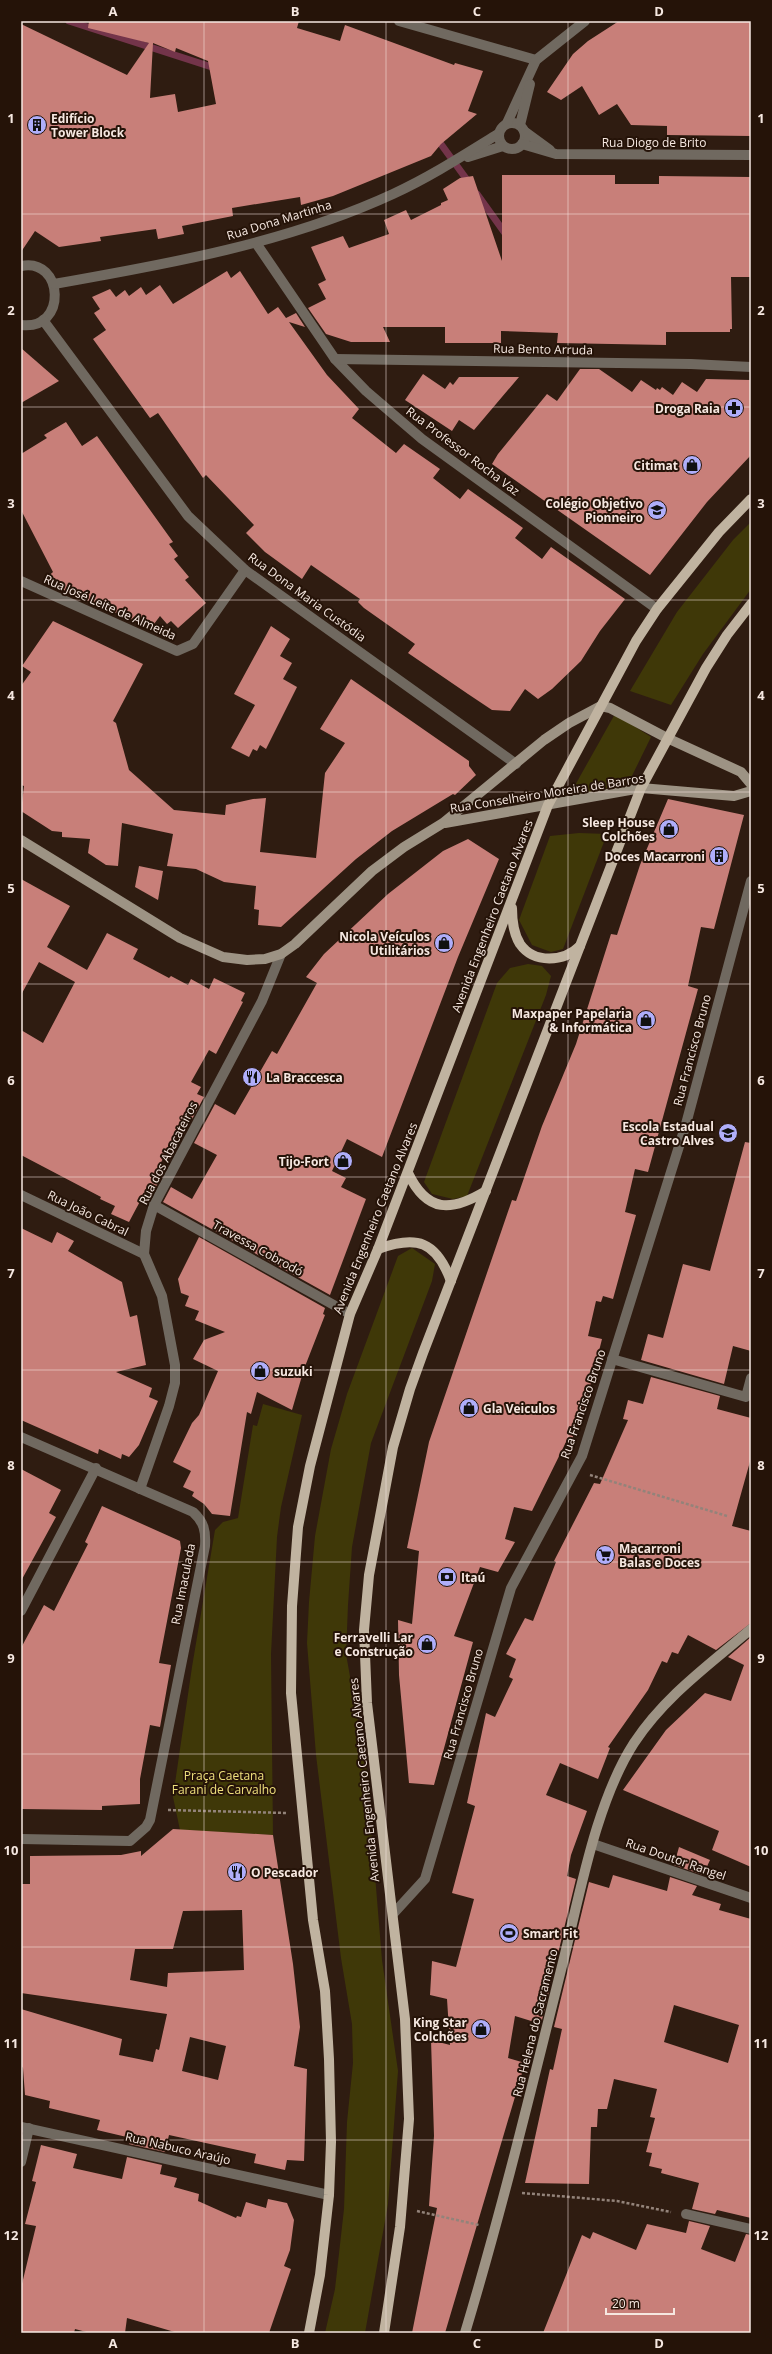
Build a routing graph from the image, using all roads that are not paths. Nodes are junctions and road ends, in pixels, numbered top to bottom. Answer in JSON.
{"nodes":[{"id":1,"x":399,"y":21,"type":"edge"},
{"id":2,"x":585,"y":21,"type":"edge"},
{"id":3,"x":536,"y":60,"type":"junction"},
{"id":4,"x":507,"y":123,"type":"junction"},
{"id":5,"x":522,"y":128,"type":"junction"},
{"id":6,"x":498,"y":134,"type":"junction"},
{"id":7,"x":522,"y":144,"type":"junction"},
{"id":8,"x":503,"y":146,"type":"junction"},
{"id":9,"x":556,"y":154,"type":"junction"},
{"id":10,"x":751,"y":155,"type":"edge"},
{"id":11,"x":455,"y":161,"type":"junction"},
{"id":12,"x":256,"y":243,"type":"junction"},
{"id":13,"x":21,"y":266,"type":"edge"},
{"id":14,"x":54,"y":284,"type":"junction"},
{"id":15,"x":43,"y":320,"type":"junction"},
{"id":16,"x":21,"y":325,"type":"edge"},
{"id":17,"x":334,"y":359,"type":"junction"},
{"id":18,"x":751,"y":367,"type":"edge"},
{"id":19,"x":751,"y":499,"type":"edge"},
{"id":20,"x":245,"y":570,"type":"junction"},
{"id":21,"x":21,"y":581,"type":"edge"},
{"id":22,"x":751,"y":604,"type":"edge"},
{"id":23,"x":657,"y":609,"type":"junction"},
{"id":24,"x":601,"y":706,"type":"junction"},
{"id":25,"x":667,"y":738,"type":"junction"},
{"id":26,"x":516,"y":764,"type":"junction"},
{"id":27,"x":751,"y":784,"type":"edge"},
{"id":28,"x":641,"y":788,"type":"junction"},
{"id":29,"x":751,"y":791,"type":"edge"},
{"id":30,"x":548,"y":805,"type":"junction"},
{"id":31,"x":443,"y":823,"type":"junction"},
{"id":32,"x":21,"y":840,"type":"edge"},
{"id":33,"x":751,"y":881,"type":"edge"},
{"id":34,"x":512,"y":904,"type":"junction"},
{"id":35,"x":580,"y":945,"type":"junction"},
{"id":36,"x":281,"y":954,"type":"junction"},
{"id":37,"x":408,"y":1173,"type":"junction"},
{"id":38,"x":486,"y":1191,"type":"junction"},
{"id":39,"x":21,"y":1195,"type":"edge"},
{"id":40,"x":154,"y":1206,"type":"junction"},
{"id":41,"x":378,"y":1249,"type":"junction"},
{"id":42,"x":144,"y":1254,"type":"junction"},
{"id":43,"x":451,"y":1281,"type":"junction"},
{"id":44,"x":350,"y":1314,"type":"junction"},
{"id":45,"x":612,"y":1359,"type":"junction"},
{"id":46,"x":751,"y":1378,"type":"edge"},
{"id":47,"x":21,"y":1437,"type":"edge"},
{"id":48,"x":96,"y":1468,"type":"junction"},
{"id":49,"x":140,"y":1489,"type":"junction"},
{"id":50,"x":21,"y":1611,"type":"edge"},
{"id":51,"x":751,"y":1629,"type":"edge"},
{"id":52,"x":21,"y":1839,"type":"edge"},
{"id":53,"x":593,"y":1844,"type":"junction"},
{"id":54,"x":751,"y":1898,"type":"edge"},
{"id":55,"x":392,"y":1914,"type":"junction"},
{"id":56,"x":25,"y":2128,"type":"edge"},
{"id":57,"x":21,"y":2162,"type":"edge"},
{"id":58,"x":329,"y":2195,"type":"junction"},
{"id":59,"x":686,"y":2214,"type":"road end"},
{"id":60,"x":751,"y":2229,"type":"edge"},
{"id":61,"x":309,"y":2333,"type":"edge"},
{"id":62,"x":384,"y":2333,"type":"edge"},
{"id":63,"x":465,"y":2333,"type":"edge"}],
"edges":[{"from":1,"to":3,"type":"street"},
{"from":2,"to":3,"type":"street"},
{"from":3,"to":4,"type":"street"},
{"from":3,"to":5,"type":"street"},
{"from":4,"to":5,"type":"street"},
{"from":4,"to":6,"type":"street"},
{"from":5,"to":7,"type":"street"},
{"from":5,"to":9,"type":"street"},
{"from":6,"to":8,"type":"street"},
{"from":6,"to":11,"type":"street","name":"Rua Dona Martinha"},
{"from":7,"to":8,"type":"street"},
{"from":7,"to":9,"type":"street","name":"Rua Diogo de Brito"},
{"from":8,"to":11,"type":"street","name":"Rua Dona Martinha"},
{"from":9,"to":10,"type":"street","name":"Rua Diogo de Brito"},
{"from":11,"to":12,"type":"street","name":"Rua Dona Martinha"},
{"from":12,"to":14,"type":"street","name":"Rua Dona Martinha"},
{"from":12,"to":17,"type":"street","name":"Rua Professor Rocha Vaz"},
{"from":13,"to":14,"type":"street"},
{"from":14,"to":15,"type":"street"},
{"from":15,"to":16,"type":"street"},
{"from":15,"to":20,"type":"street","name":"Rua Dona Maria Custódia"},
{"from":17,"to":18,"type":"street","name":"Rua Bento Arruda"},
{"from":17,"to":23,"type":"street","name":"Rua Professor Rocha Vaz"},
{"from":19,"to":23,"type":"main road","name":"Avenida Engenheiro Caetano Alvares"},
{"from":20,"to":21,"type":"street","name":"Rua José Leite de Almeida"},
{"from":20,"to":26,"type":"street","name":"Rua Dona Maria Custódia"},
{"from":22,"to":25,"type":"main road","name":"Avenida Engenheiro Caetano Alvares"},
{"from":23,"to":24,"type":"main road","name":"Avenida Engenheiro Caetano Alvares"},
{"from":24,"to":25,"type":"main road"},
{"from":24,"to":26,"type":"main road","name":"Rua Conselheiro Moreira de Barros"},
{"from":24,"to":30,"type":"main road","name":"Avenida Engenheiro Caetano Alvares"},
{"from":25,"to":27,"type":"main road"},
{"from":25,"to":28,"type":"main road","name":"Avenida Engenheiro Caetano Alvares"},
{"from":26,"to":31,"type":"main road","name":"Rua Conselheiro Moreira de Barros"},
{"from":28,"to":29,"type":"main road","name":"Rua Conselheiro Moreira de Barros"},
{"from":28,"to":30,"type":"main road","name":"Rua Conselheiro Moreira de Barros"},
{"from":28,"to":35,"type":"main road","name":"Avenida Engenheiro Caetano Alvares"},
{"from":30,"to":31,"type":"main road","name":"Rua Conselheiro Moreira de Barros"},
{"from":30,"to":34,"type":"main road","name":"Avenida Engenheiro Caetano Alvares"},
{"from":31,"to":36,"type":"main road","name":"Rua Conselheiro Moreira de Barros"},
{"from":32,"to":36,"type":"main road","name":"Rua Conselheiro Moreira de Barros"},
{"from":33,"to":45,"type":"street","name":"Rua Francisco Bruno"},
{"from":34,"to":35,"type":"main road"},
{"from":34,"to":37,"type":"main road","name":"Avenida Engenheiro Caetano Alvares"},
{"from":35,"to":38,"type":"main road","name":"Avenida Engenheiro Caetano Alvares"},
{"from":36,"to":40,"type":"street","name":"Rua dos Abacateiros"},
{"from":37,"to":38,"type":"main road"},
{"from":37,"to":41,"type":"main road","name":"Avenida Engenheiro Caetano Alvares"},
{"from":38,"to":43,"type":"main road","name":"Avenida Engenheiro Caetano Alvares"},
{"from":39,"to":42,"type":"street","name":"Rua João Cabral"},
{"from":40,"to":42,"type":"street","name":"Rua dos Abacateiros"},
{"from":40,"to":44,"type":"street","name":"Travessa Cobrodó"},
{"from":41,"to":43,"type":"main road"},
{"from":41,"to":44,"type":"main road","name":"Avenida Engenheiro Caetano Alvares"},
{"from":42,"to":49,"type":"street","name":"Rua dos Abacateiros"},
{"from":43,"to":55,"type":"main road","name":"Avenida Engenheiro Caetano Alvares"},
{"from":44,"to":58,"type":"main road","name":"Avenida Engenheiro Caetano Alvares"},
{"from":45,"to":46,"type":"street"},
{"from":45,"to":55,"type":"street","name":"Rua Francisco Bruno"},
{"from":47,"to":48,"type":"street","name":"Rua Imaculada"},
{"from":48,"to":49,"type":"street","name":"Rua Imaculada"},
{"from":48,"to":50,"type":"street"},
{"from":49,"to":52,"type":"street","name":"Rua Imaculada"},
{"from":51,"to":53,"type":"main road","name":"Rua Helena do Sacramento"},
{"from":53,"to":54,"type":"street","name":"Rua Doutor Rangel"},
{"from":53,"to":63,"type":"main road","name":"Rua Helena do Sacramento"},
{"from":55,"to":62,"type":"main road","name":"Avenida Engenheiro Caetano Alvares"},
{"from":56,"to":57,"type":"street"},
{"from":56,"to":58,"type":"street","name":"Rua Nabuco Araújo"},
{"from":58,"to":61,"type":"main road","name":"Avenida Engenheiro Caetano Alvares"},
{"from":59,"to":60,"type":"street"}]}
